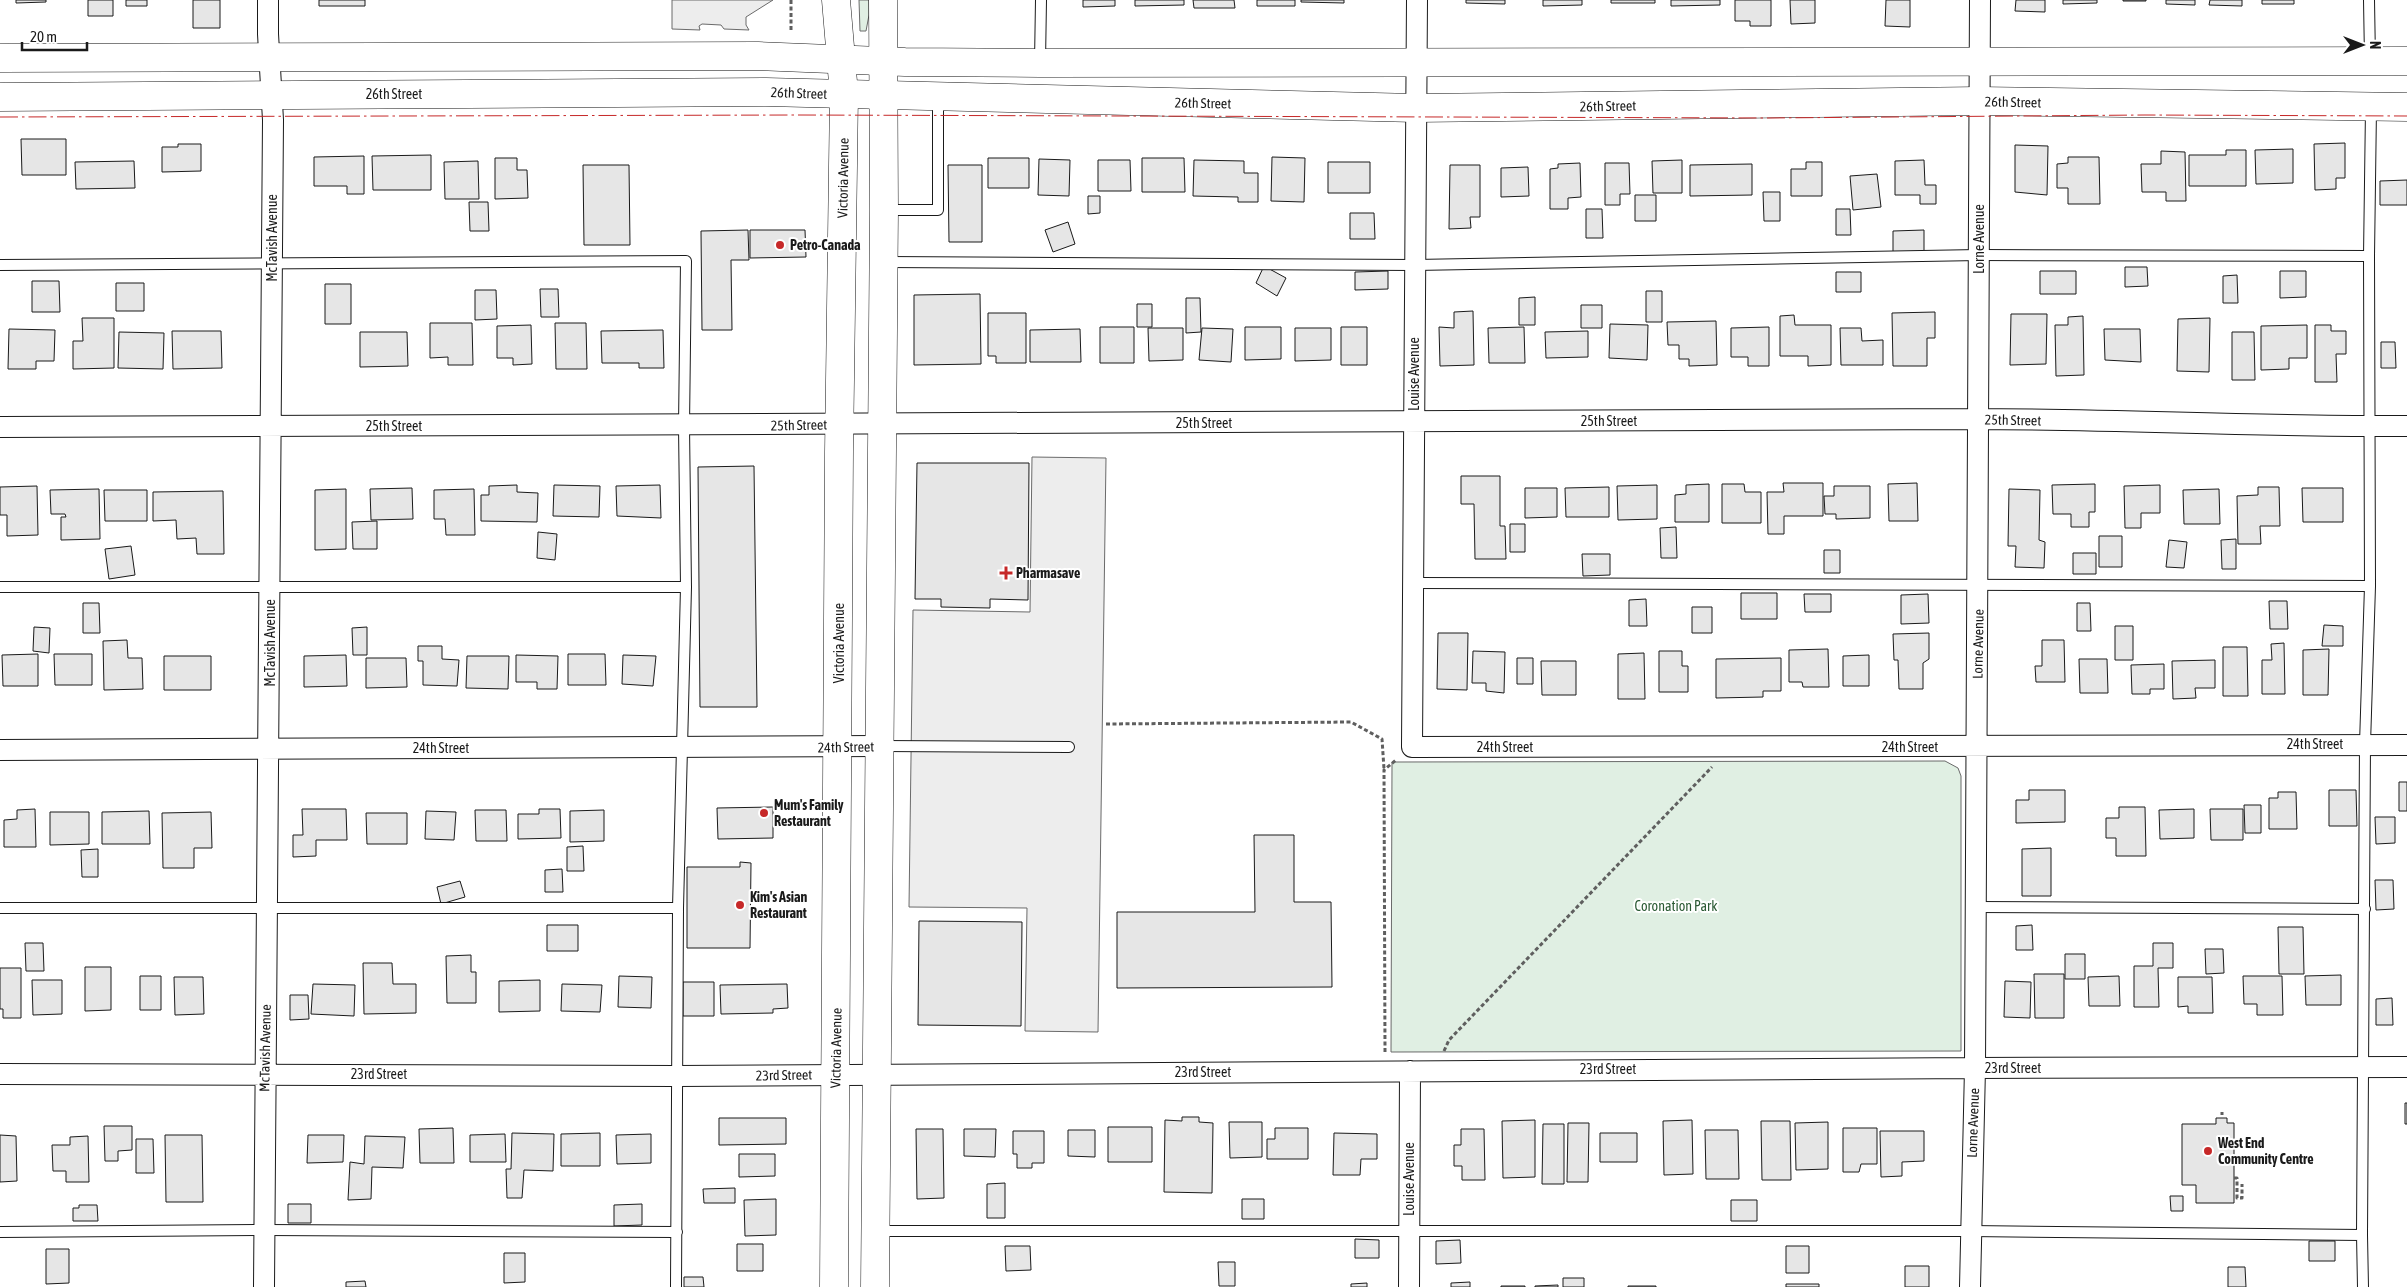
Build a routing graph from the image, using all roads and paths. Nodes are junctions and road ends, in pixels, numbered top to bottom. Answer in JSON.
{"nodes":[{"id":1,"x":268,"y":0,"type":"edge"},
{"id":2,"x":791,"y":0,"type":"edge"},
{"id":3,"x":836,"y":0,"type":"edge"},
{"id":4,"x":883,"y":0,"type":"edge"},
{"id":5,"x":1040,"y":0,"type":"edge"},
{"id":6,"x":1417,"y":0,"type":"edge"},
{"id":7,"x":1980,"y":0,"type":"edge"},
{"id":8,"x":2369,"y":0,"type":"edge"},
{"id":9,"x":791,"y":31,"type":"dead end"},
{"id":10,"x":685,"y":56,"type":"junction"},
{"id":11,"x":0,"y":58,"type":"edge"},
{"id":12,"x":269,"y":58,"type":"junction"},
{"id":13,"x":840,"y":60,"type":"junction"},
{"id":14,"x":1980,"y":60,"type":"junction"},
{"id":15,"x":882,"y":61,"type":"junction"},
{"id":16,"x":2370,"y":61,"type":"junction"},
{"id":17,"x":2407,"y":61,"type":"edge"},
{"id":18,"x":1040,"y":63,"type":"junction"},
{"id":19,"x":1416,"y":63,"type":"junction"},
{"id":20,"x":687,"y":93,"type":"junction"},
{"id":21,"x":844,"y":94,"type":"junction"},
{"id":22,"x":271,"y":95,"type":"junction"},
{"id":23,"x":882,"y":95,"type":"junction"},
{"id":24,"x":0,"y":97,"type":"edge"},
{"id":25,"x":938,"y":97,"type":"junction"},
{"id":26,"x":1979,"y":101,"type":"junction"},
{"id":27,"x":2371,"y":107,"type":"junction"},
{"id":28,"x":2407,"y":107,"type":"edge"},
{"id":29,"x":1416,"y":108,"type":"junction"},
{"id":30,"x":884,"y":210,"type":"junction"},
{"id":31,"x":1979,"y":255,"type":"junction"},
{"id":32,"x":2369,"y":256,"type":"junction"},
{"id":33,"x":884,"y":262,"type":"junction"},
{"id":34,"x":272,"y":263,"type":"junction"},
{"id":35,"x":0,"y":265,"type":"edge"},
{"id":36,"x":1415,"y":265,"type":"junction"},
{"id":37,"x":1980,"y":419,"type":"junction"},
{"id":38,"x":1414,"y":422,"type":"junction"},
{"id":39,"x":882,"y":423,"type":"junction"},
{"id":40,"x":839,"y":425,"type":"junction"},
{"id":41,"x":270,"y":426,"type":"junction"},
{"id":42,"x":684,"y":426,"type":"junction"},
{"id":43,"x":2369,"y":426,"type":"junction"},
{"id":44,"x":2407,"y":426,"type":"edge"},
{"id":45,"x":0,"y":427,"type":"edge"},
{"id":46,"x":1413,"y":583,"type":"junction"},
{"id":47,"x":1979,"y":584,"type":"junction"},
{"id":48,"x":270,"y":586,"type":"junction"},
{"id":49,"x":2370,"y":586,"type":"junction"},
{"id":50,"x":0,"y":587,"type":"edge"},
{"id":51,"x":686,"y":587,"type":"junction"},
{"id":52,"x":1106,"y":724,"type":"dead end"},
{"id":53,"x":2365,"y":744,"type":"junction"},
{"id":54,"x":2407,"y":745,"type":"edge"},
{"id":55,"x":881,"y":746,"type":"junction"},
{"id":56,"x":682,"y":747,"type":"junction"},
{"id":57,"x":839,"y":747,"type":"junction"},
{"id":58,"x":1069,"y":747,"type":"dead end"},
{"id":59,"x":1412,"y":747,"type":"junction"},
{"id":60,"x":1731,"y":747,"type":"junction"},
{"id":61,"x":1977,"y":747,"type":"junction"},
{"id":62,"x":270,"y":749,"type":"junction"},
{"id":63,"x":0,"y":750,"type":"edge"},
{"id":64,"x":1384,"y":770,"type":"junction"},
{"id":65,"x":1976,"y":907,"type":"junction"},
{"id":66,"x":0,"y":908,"type":"edge"},
{"id":67,"x":267,"y":908,"type":"junction"},
{"id":68,"x":678,"y":908,"type":"junction"},
{"id":69,"x":2365,"y":909,"type":"junction"},
{"id":70,"x":2364,"y":1067,"type":"junction"},
{"id":71,"x":1975,"y":1068,"type":"junction"},
{"id":72,"x":2407,"y":1068,"type":"edge"},
{"id":73,"x":1385,"y":1070,"type":"junction"},
{"id":74,"x":1410,"y":1070,"type":"junction"},
{"id":75,"x":1435,"y":1070,"type":"junction"},
{"id":76,"x":877,"y":1073,"type":"junction"},
{"id":77,"x":0,"y":1074,"type":"edge"},
{"id":78,"x":264,"y":1074,"type":"junction"},
{"id":79,"x":836,"y":1074,"type":"junction"},
{"id":80,"x":677,"y":1076,"type":"junction"},
{"id":81,"x":2234,"y":1178,"type":"dead end"},
{"id":82,"x":2242,"y":1184,"type":"dead end"},
{"id":83,"x":264,"y":1230,"type":"junction"},
{"id":84,"x":876,"y":1231,"type":"junction"},
{"id":85,"x":1970,"y":1231,"type":"junction"},
{"id":86,"x":0,"y":1232,"type":"edge"},
{"id":87,"x":676,"y":1232,"type":"junction"},
{"id":88,"x":1409,"y":1232,"type":"junction"},
{"id":89,"x":2362,"y":1235,"type":"junction"},
{"id":90,"x":264,"y":1287,"type":"edge"},
{"id":91,"x":676,"y":1287,"type":"edge"},
{"id":92,"x":834,"y":1287,"type":"edge"},
{"id":93,"x":875,"y":1287,"type":"edge"},
{"id":94,"x":1409,"y":1287,"type":"edge"},
{"id":95,"x":1970,"y":1287,"type":"edge"},
{"id":96,"x":2362,"y":1287,"type":"edge"}],
"edges":[{"from":1,"to":12,"type":"street","name":"McTavish Avenue"},
{"from":2,"to":9,"type":"path"},
{"from":3,"to":13,"type":"street","name":"Victoria Avenue"},
{"from":4,"to":15,"type":"street"},
{"from":5,"to":18,"type":"lane"},
{"from":6,"to":19,"type":"street","name":"Louise Avenue"},
{"from":7,"to":14,"type":"street","name":"Lorne Avenue"},
{"from":8,"to":16,"type":"lane"},
{"from":10,"to":12,"type":"street"},
{"from":10,"to":13,"type":"street"},
{"from":10,"to":20,"type":"street"},
{"from":11,"to":12,"type":"street"},
{"from":12,"to":22,"type":"street","name":"McTavish Avenue"},
{"from":13,"to":15,"type":"street"},
{"from":13,"to":21,"type":"street","name":"Victoria Avenue"},
{"from":14,"to":16,"type":"street"},
{"from":14,"to":19,"type":"street"},
{"from":14,"to":26,"type":"street","name":"Lorne Avenue"},
{"from":15,"to":18,"type":"street"},
{"from":15,"to":23,"type":"street"},
{"from":16,"to":17,"type":"street"},
{"from":18,"to":19,"type":"street"},
{"from":19,"to":29,"type":"street","name":"Louise Avenue"},
{"from":20,"to":21,"type":"street","name":"26th Street"},
{"from":20,"to":22,"type":"street","name":"26th Street"},
{"from":21,"to":23,"type":"street","name":"26th Street"},
{"from":21,"to":40,"type":"street","name":"Victoria Avenue"},
{"from":22,"to":24,"type":"street","name":"26th Street"},
{"from":22,"to":34,"type":"street","name":"McTavish Avenue"},
{"from":23,"to":25,"type":"street","name":"26th Street"},
{"from":23,"to":30,"type":"street"},
{"from":25,"to":29,"type":"street","name":"26th Street"},
{"from":25,"to":30,"type":"lane"},
{"from":26,"to":27,"type":"street","name":"26th Street"},
{"from":26,"to":29,"type":"street","name":"26th Street"},
{"from":26,"to":31,"type":"street","name":"Lorne Avenue"},
{"from":27,"to":28,"type":"street","name":"26th Street"},
{"from":27,"to":32,"type":"lane"},
{"from":29,"to":36,"type":"street","name":"Louise Avenue"},
{"from":30,"to":33,"type":"street"},
{"from":31,"to":32,"type":"lane"},
{"from":31,"to":36,"type":"lane"},
{"from":31,"to":37,"type":"street","name":"Lorne Avenue"},
{"from":32,"to":43,"type":"lane"},
{"from":33,"to":36,"type":"lane"},
{"from":33,"to":39,"type":"street"},
{"from":34,"to":35,"type":"lane"},
{"from":34,"to":41,"type":"street","name":"McTavish Avenue"},
{"from":34,"to":42,"type":"lane"},
{"from":36,"to":38,"type":"street","name":"Louise Avenue"},
{"from":37,"to":38,"type":"street","name":"25th Street"},
{"from":37,"to":43,"type":"street","name":"25th Street"},
{"from":37,"to":47,"type":"street","name":"Lorne Avenue"},
{"from":38,"to":39,"type":"street","name":"25th Street"},
{"from":38,"to":46,"type":"street","name":"Louise Avenue"},
{"from":39,"to":40,"type":"street","name":"25th Street"},
{"from":39,"to":55,"type":"street"},
{"from":40,"to":42,"type":"street","name":"25th Street"},
{"from":40,"to":57,"type":"street","name":"Victoria Avenue"},
{"from":41,"to":42,"type":"street","name":"25th Street"},
{"from":41,"to":45,"type":"street","name":"25th Street"},
{"from":41,"to":48,"type":"street","name":"McTavish Avenue"},
{"from":42,"to":51,"type":"lane"},
{"from":43,"to":44,"type":"street","name":"25th Street"},
{"from":43,"to":49,"type":"lane"},
{"from":46,"to":47,"type":"lane"},
{"from":46,"to":59,"type":"street","name":"Louise Avenue"},
{"from":47,"to":49,"type":"lane"},
{"from":47,"to":61,"type":"street","name":"Lorne Avenue"},
{"from":48,"to":50,"type":"lane"},
{"from":48,"to":51,"type":"lane"},
{"from":48,"to":62,"type":"street","name":"McTavish Avenue"},
{"from":49,"to":53,"type":"lane"},
{"from":51,"to":56,"type":"lane"},
{"from":52,"to":64,"type":"path"},
{"from":53,"to":54,"type":"street","name":"24th Street"},
{"from":53,"to":61,"type":"street","name":"24th Street"},
{"from":53,"to":69,"type":"lane"},
{"from":55,"to":57,"type":"street","name":"24th Street"},
{"from":55,"to":58,"type":"lane"},
{"from":55,"to":76,"type":"street"},
{"from":56,"to":57,"type":"street","name":"24th Street"},
{"from":56,"to":62,"type":"street","name":"24th Street"},
{"from":56,"to":68,"type":"lane"},
{"from":57,"to":79,"type":"street","name":"Victoria Avenue"},
{"from":59,"to":60,"type":"street","name":"24th Street"},
{"from":59,"to":64,"type":"path"},
{"from":60,"to":61,"type":"street","name":"24th Street"},
{"from":60,"to":75,"type":"path"},
{"from":61,"to":65,"type":"street","name":"Lorne Avenue"},
{"from":62,"to":63,"type":"street","name":"24th Street"},
{"from":62,"to":67,"type":"street","name":"McTavish Avenue"},
{"from":64,"to":73,"type":"path"},
{"from":65,"to":69,"type":"lane"},
{"from":65,"to":71,"type":"street","name":"Lorne Avenue"},
{"from":66,"to":67,"type":"lane"},
{"from":67,"to":68,"type":"lane"},
{"from":67,"to":78,"type":"street","name":"McTavish Avenue"},
{"from":68,"to":80,"type":"lane"},
{"from":69,"to":70,"type":"lane"},
{"from":70,"to":71,"type":"street","name":"23rd Street"},
{"from":70,"to":72,"type":"street","name":"23rd Street"},
{"from":70,"to":89,"type":"lane"},
{"from":71,"to":75,"type":"street","name":"23rd Street"},
{"from":71,"to":85,"type":"street","name":"Lorne Avenue"},
{"from":73,"to":74,"type":"street","name":"23rd Street"},
{"from":73,"to":76,"type":"street","name":"23rd Street"},
{"from":74,"to":75,"type":"street","name":"23rd Street"},
{"from":74,"to":88,"type":"street","name":"Louise Avenue"},
{"from":76,"to":79,"type":"street","name":"23rd Street"},
{"from":76,"to":84,"type":"street"},
{"from":77,"to":78,"type":"street","name":"23rd Street"},
{"from":78,"to":80,"type":"street","name":"23rd Street"},
{"from":78,"to":83,"type":"street","name":"McTavish Avenue"},
{"from":79,"to":80,"type":"street","name":"23rd Street"},
{"from":79,"to":92,"type":"street","name":"Victoria Avenue"},
{"from":80,"to":87,"type":"lane"},
{"from":81,"to":82,"type":"path"},
{"from":83,"to":86,"type":"lane"},
{"from":83,"to":87,"type":"lane"},
{"from":83,"to":90,"type":"street","name":"McTavish Avenue"},
{"from":84,"to":88,"type":"lane"},
{"from":84,"to":93,"type":"street"},
{"from":85,"to":88,"type":"lane"},
{"from":85,"to":89,"type":"lane"},
{"from":85,"to":95,"type":"street","name":"Lorne Avenue"},
{"from":87,"to":91,"type":"lane"},
{"from":88,"to":94,"type":"street","name":"Louise Avenue"},
{"from":89,"to":96,"type":"lane"}]}
